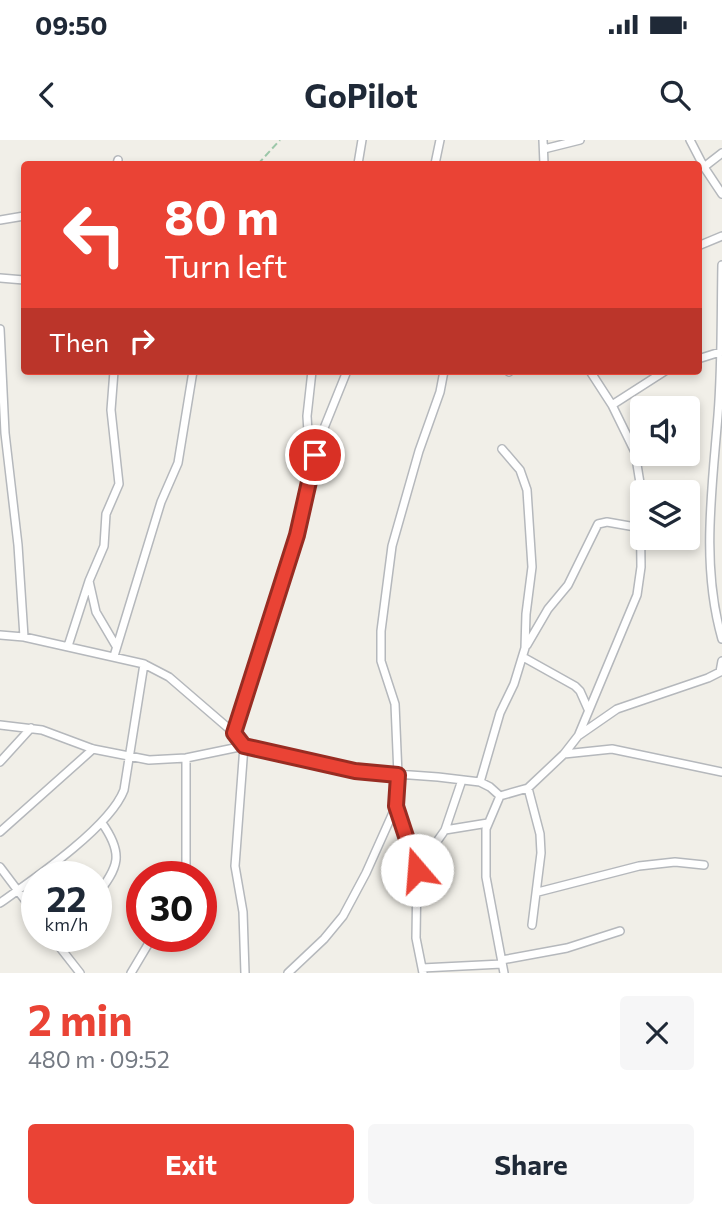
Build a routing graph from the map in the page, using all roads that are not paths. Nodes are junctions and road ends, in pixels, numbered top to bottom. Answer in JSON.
{"nodes":[{"id":1,"x":362,"y":140,"type":"edge"},
{"id":2,"x":440,"y":140,"type":"edge"},
{"id":3,"x":543,"y":140,"type":"edge"},
{"id":4,"x":580,"y":140,"type":"edge"},
{"id":5,"x":690,"y":140,"type":"edge"},
{"id":6,"x":544,"y":149,"type":"junction"},
{"id":7,"x":722,"y":153,"type":"edge"},
{"id":8,"x":358,"y":161,"type":"edge"},
{"id":9,"x":436,"y":161,"type":"edge"},
{"id":10,"x":544,"y":161,"type":"edge"},
{"id":11,"x":701,"y":161,"type":"edge"},
{"id":12,"x":702,"y":163,"type":"edge"},
{"id":13,"x":704,"y":167,"type":"junction"},
{"id":14,"x":722,"y":194,"type":"edge"},
{"id":15,"x":21,"y":216,"type":"edge"},
{"id":16,"x":0,"y":220,"type":"edge"},
{"id":17,"x":722,"y":236,"type":"edge"},
{"id":18,"x":702,"y":244,"type":"edge"},
{"id":19,"x":722,"y":265,"type":"edge"},
{"id":20,"x":0,"y":278,"type":"edge"},
{"id":21,"x":21,"y":280,"type":"edge"},
{"id":22,"x":0,"y":330,"type":"edge"},
{"id":23,"x":720,"y":352,"type":"junction"},
{"id":24,"x":702,"y":358,"type":"edge"},
{"id":25,"x":114,"y":375,"type":"edge"},
{"id":26,"x":192,"y":375,"type":"edge"},
{"id":27,"x":312,"y":375,"type":"edge"},
{"id":28,"x":345,"y":375,"type":"edge"},
{"id":29,"x":443,"y":375,"type":"edge"},
{"id":30,"x":593,"y":375,"type":"edge"},
{"id":31,"x":658,"y":375,"type":"edge"},
{"id":32,"x":612,"y":405,"type":"junction"},
{"id":33,"x":720,"y":416,"type":"edge"},
{"id":34,"x":502,"y":449,"type":"dead end"},
{"id":35,"x":311,"y":472,"type":"junction"},
{"id":36,"x":639,"y":480,"type":"edge"},
{"id":37,"x":630,"y":526,"type":"edge"},
{"id":38,"x":641,"y":550,"type":"edge"},
{"id":39,"x":89,"y":581,"type":"junction"},
{"id":40,"x":722,"y":589,"type":"edge"},
{"id":41,"x":712,"y":593,"type":"junction"},
{"id":42,"x":0,"y":635,"type":"edge"},
{"id":43,"x":24,"y":637,"type":"junction"},
{"id":44,"x":722,"y":639,"type":"edge"},
{"id":45,"x":68,"y":646,"type":"junction"},
{"id":46,"x":116,"y":646,"type":"junction"},
{"id":47,"x":525,"y":648,"type":"junction"},
{"id":48,"x":114,"y":656,"type":"junction"},
{"id":49,"x":523,"y":657,"type":"junction"},
{"id":50,"x":722,"y":661,"type":"edge"},
{"id":51,"x":144,"y":664,"type":"junction"},
{"id":52,"x":721,"y":672,"type":"edge"},
{"id":53,"x":589,"y":709,"type":"junction"},
{"id":54,"x":0,"y":725,"type":"edge"},
{"id":55,"x":31,"y":728,"type":"junction"},
{"id":56,"x":234,"y":733,"type":"junction"},
{"id":57,"x":578,"y":736,"type":"junction"},
{"id":58,"x":244,"y":746,"type":"junction"},
{"id":59,"x":93,"y":749,"type":"junction"},
{"id":60,"x":564,"y":754,"type":"junction"},
{"id":61,"x":130,"y":757,"type":"junction"},
{"id":62,"x":186,"y":758,"type":"junction"},
{"id":63,"x":0,"y":761,"type":"edge"},
{"id":64,"x":722,"y":772,"type":"edge"},
{"id":65,"x":398,"y":775,"type":"junction"},
{"id":66,"x":462,"y":780,"type":"junction"},
{"id":67,"x":480,"y":782,"type":"junction"},
{"id":68,"x":528,"y":788,"type":"junction"},
{"id":69,"x":500,"y":796,"type":"junction"},
{"id":70,"x":396,"y":806,"type":"junction"},
{"id":71,"x":102,"y":823,"type":"junction"},
{"id":72,"x":488,"y":823,"type":"junction"},
{"id":73,"x":445,"y":830,"type":"junction"},
{"id":74,"x":0,"y":832,"type":"edge"},
{"id":75,"x":186,"y":861,"type":"edge"},
{"id":76,"x":704,"y":865,"type":"dead end"},
{"id":77,"x":0,"y":867,"type":"edge"},
{"id":78,"x":112,"y":870,"type":"edge"},
{"id":79,"x":417,"y":870,"type":"junction"},
{"id":80,"x":18,"y":890,"type":"junction"},
{"id":81,"x":538,"y":892,"type":"junction"},
{"id":82,"x":21,"y":894,"type":"edge"},
{"id":83,"x":0,"y":903,"type":"edge"},
{"id":84,"x":532,"y":925,"type":"dead end"},
{"id":85,"x":620,"y":931,"type":"dead end"},
{"id":86,"x":64,"y":952,"type":"edge"},
{"id":87,"x":143,"y":952,"type":"edge"},
{"id":88,"x":502,"y":966,"type":"edge"},
{"id":89,"x":422,"y":972,"type":"edge"},
{"id":90,"x":80,"y":973,"type":"edge"},
{"id":91,"x":131,"y":973,"type":"edge"},
{"id":92,"x":244,"y":973,"type":"edge"},
{"id":93,"x":288,"y":973,"type":"edge"}],
"edges":[{"from":1,"to":8,"type":"street"},
{"from":2,"to":9,"type":"street"},
{"from":3,"to":6,"type":"street"},
{"from":4,"to":6,"type":"street"},
{"from":5,"to":11,"type":"street"},
{"from":6,"to":10,"type":"street"},
{"from":7,"to":13,"type":"street"},
{"from":12,"to":13,"type":"street"},
{"from":13,"to":14,"type":"street"},
{"from":15,"to":16,"type":"street"},
{"from":17,"to":18,"type":"street"},
{"from":19,"to":23,"type":"street"},
{"from":20,"to":21,"type":"street"},
{"from":22,"to":43,"type":"street"},
{"from":23,"to":24,"type":"street"},
{"from":23,"to":33,"type":"street"},
{"from":25,"to":39,"type":"street"},
{"from":26,"to":46,"type":"street"},
{"from":27,"to":35,"type":"street"},
{"from":28,"to":35,"type":"street"},
{"from":29,"to":65,"type":"street"},
{"from":30,"to":32,"type":"street"},
{"from":31,"to":32,"type":"street"},
{"from":32,"to":36,"type":"street"},
{"from":33,"to":41,"type":"street"},
{"from":34,"to":47,"type":"street"},
{"from":35,"to":56,"type":"street"},
{"from":37,"to":47,"type":"street"},
{"from":38,"to":53,"type":"street"},
{"from":39,"to":45,"type":"street"},
{"from":39,"to":46,"type":"street"},
{"from":40,"to":41,"type":"street"},
{"from":41,"to":44,"type":"street"},
{"from":42,"to":43,"type":"street"},
{"from":43,"to":45,"type":"street"},
{"from":45,"to":48,"type":"street"},
{"from":46,"to":48,"type":"street"},
{"from":47,"to":49,"type":"street"},
{"from":48,"to":51,"type":"street"},
{"from":49,"to":53,"type":"street"},
{"from":49,"to":67,"type":"street"},
{"from":50,"to":52,"type":"street"},
{"from":51,"to":56,"type":"street"},
{"from":51,"to":61,"type":"street"},
{"from":52,"to":57,"type":"street"},
{"from":53,"to":57,"type":"street"},
{"from":54,"to":55,"type":"street"},
{"from":55,"to":59,"type":"street"},
{"from":55,"to":63,"type":"street"},
{"from":56,"to":58,"type":"street"},
{"from":57,"to":60,"type":"street"},
{"from":58,"to":62,"type":"street"},
{"from":58,"to":65,"type":"street"},
{"from":58,"to":92,"type":"street"},
{"from":59,"to":61,"type":"street"},
{"from":59,"to":74,"type":"street"},
{"from":60,"to":64,"type":"street"},
{"from":60,"to":68,"type":"street"},
{"from":61,"to":62,"type":"street"},
{"from":61,"to":71,"type":"street"},
{"from":62,"to":75,"type":"street"},
{"from":65,"to":66,"type":"street"},
{"from":65,"to":70,"type":"street"},
{"from":66,"to":67,"type":"street"},
{"from":66,"to":73,"type":"street"},
{"from":67,"to":69,"type":"street"},
{"from":68,"to":69,"type":"street"},
{"from":68,"to":81,"type":"street"},
{"from":69,"to":72,"type":"street"},
{"from":70,"to":79,"type":"street"},
{"from":70,"to":93,"type":"street"},
{"from":71,"to":78,"type":"street"},
{"from":71,"to":80,"type":"street"},
{"from":72,"to":73,"type":"street"},
{"from":72,"to":88,"type":"street"},
{"from":73,"to":79,"type":"street"},
{"from":76,"to":81,"type":"street"},
{"from":77,"to":80,"type":"street"},
{"from":79,"to":89,"type":"street"},
{"from":80,"to":82,"type":"street"},
{"from":80,"to":83,"type":"street"},
{"from":81,"to":84,"type":"street"},
{"from":85,"to":88,"type":"street"},
{"from":86,"to":90,"type":"street"},
{"from":87,"to":91,"type":"street"},
{"from":88,"to":89,"type":"street"}]}
